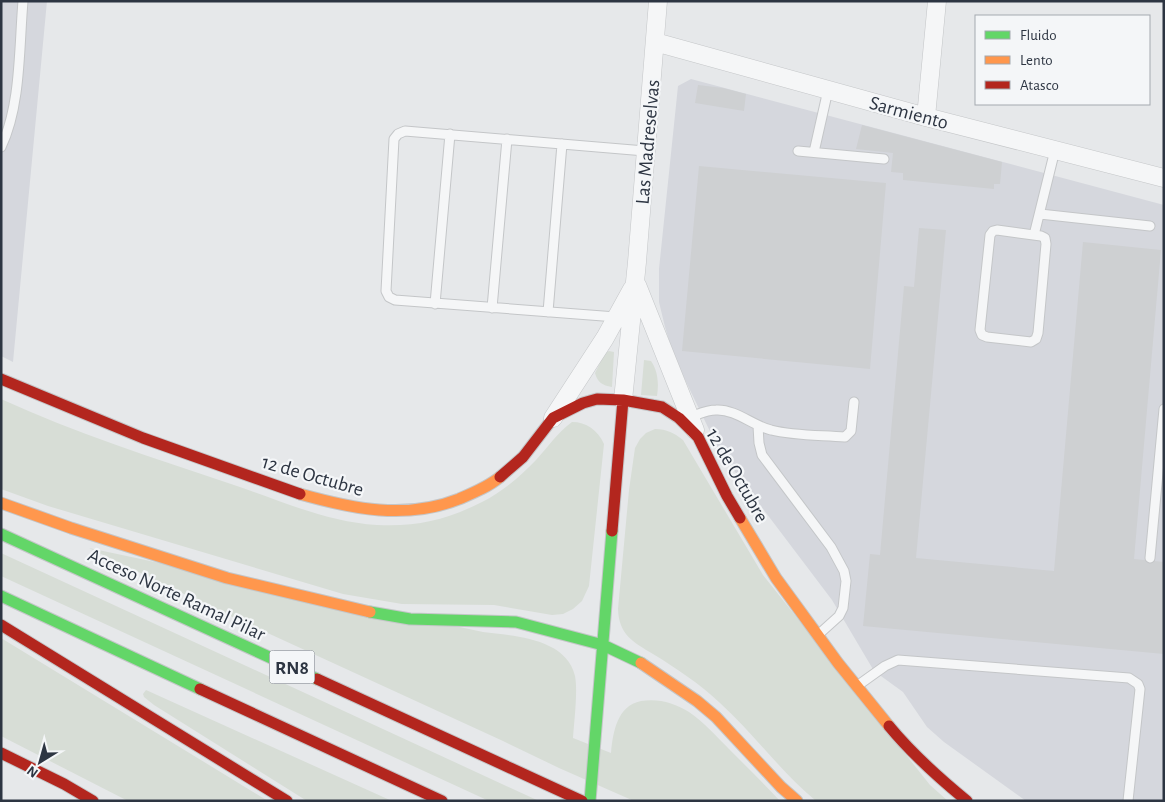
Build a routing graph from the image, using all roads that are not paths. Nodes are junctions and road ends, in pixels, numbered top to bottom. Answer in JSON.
{"nodes":[{"id":1,"x":23,"y":1,"type":"edge"},
{"id":2,"x":658,"y":1,"type":"edge"},
{"id":3,"x":937,"y":1,"type":"edge"},
{"id":4,"x":655,"y":42,"type":"junction"},
{"id":5,"x":828,"y":90,"type":"junction"},
{"id":6,"x":926,"y":117,"type":"junction"},
{"id":7,"x":450,"y":134,"type":"junction"},
{"id":8,"x":507,"y":139,"type":"junction"},
{"id":9,"x":562,"y":144,"type":"junction"},
{"id":10,"x":1,"y":147,"type":"edge"},
{"id":11,"x":1055,"y":150,"type":"junction"},
{"id":12,"x":645,"y":151,"type":"junction"},
{"id":13,"x":798,"y":151,"type":"dead end"},
{"id":14,"x":814,"y":152,"type":"junction"},
{"id":15,"x":884,"y":160,"type":"dead end"},
{"id":16,"x":1164,"y":178,"type":"edge"},
{"id":17,"x":1040,"y":214,"type":"junction"},
{"id":18,"x":1150,"y":226,"type":"dead end"},
{"id":19,"x":1034,"y":235,"type":"junction"},
{"id":20,"x":636,"y":282,"type":"junction"},
{"id":21,"x":435,"y":304,"type":"junction"},
{"id":22,"x":492,"y":308,"type":"junction"},
{"id":23,"x":548,"y":312,"type":"junction"},
{"id":24,"x":616,"y":317,"type":"junction"},
{"id":25,"x":1,"y":379,"type":"edge"},
{"id":26,"x":624,"y":400,"type":"junction"},
{"id":27,"x":854,"y":402,"type":"dead end"},
{"id":28,"x":1164,"y":409,"type":"edge"},
{"id":29,"x":690,"y":417,"type":"junction"},
{"id":30,"x":553,"y":418,"type":"junction"},
{"id":31,"x":758,"y":426,"type":"junction"},
{"id":32,"x":698,"y":437,"type":"junction"},
{"id":33,"x":1,"y":503,"type":"edge"},
{"id":34,"x":1,"y":534,"type":"edge"},
{"id":35,"x":1150,"y":558,"type":"dead end"},
{"id":36,"x":1,"y":596,"type":"edge"},
{"id":37,"x":1,"y":625,"type":"edge"},
{"id":38,"x":817,"y":635,"type":"junction"},
{"id":39,"x":603,"y":644,"type":"junction"},
{"id":40,"x":857,"y":686,"type":"junction"},
{"id":41,"x":1,"y":753,"type":"edge"},
{"id":42,"x":93,"y":801,"type":"edge"},
{"id":43,"x":287,"y":801,"type":"edge"},
{"id":44,"x":442,"y":801,"type":"edge"},
{"id":45,"x":582,"y":801,"type":"edge"},
{"id":46,"x":590,"y":801,"type":"edge"},
{"id":47,"x":797,"y":801,"type":"edge"},
{"id":48,"x":967,"y":801,"type":"edge"},
{"id":49,"x":1128,"y":801,"type":"edge"}],
"edges":[{"from":1,"to":10,"type":"lane"},
{"from":2,"to":4,"type":"street","name":"Las Madreselvas"},
{"from":3,"to":6,"type":"street"},
{"from":4,"to":5,"type":"street","name":"Sarmiento"},
{"from":4,"to":12,"type":"street","name":"Las Madreselvas"},
{"from":5,"to":6,"type":"street","name":"Sarmiento"},
{"from":5,"to":14,"type":"lane"},
{"from":6,"to":11,"type":"street","name":"Sarmiento"},
{"from":7,"to":8,"type":"lane"},
{"from":7,"to":21,"type":"lane"},
{"from":7,"to":21,"type":"lane"},
{"from":8,"to":9,"type":"lane"},
{"from":8,"to":22,"type":"lane"},
{"from":9,"to":12,"type":"lane"},
{"from":9,"to":23,"type":"lane"},
{"from":11,"to":16,"type":"street","name":"Sarmiento"},
{"from":11,"to":17,"type":"lane"},
{"from":12,"to":20,"type":"street","name":"Las Madreselvas"},
{"from":13,"to":14,"type":"lane"},
{"from":14,"to":15,"type":"lane"},
{"from":17,"to":18,"type":"lane"},
{"from":17,"to":19,"type":"lane"},
{"from":19,"to":19,"type":"lane"},
{"from":20,"to":24,"type":"street","name":"Las Madreselvas"},
{"from":20,"to":26,"type":"street"},
{"from":20,"to":29,"type":"street","name":"Las Madreselvas"},
{"from":21,"to":22,"type":"lane"},
{"from":22,"to":23,"type":"lane"},
{"from":23,"to":24,"type":"lane"},
{"from":24,"to":30,"type":"street","name":"Las Madreselvas"},
{"from":25,"to":30,"type":"main road","name":"12 de Octubre"},
{"from":26,"to":30,"type":"main road","name":"12 de Octubre"},
{"from":26,"to":32,"type":"main road","name":"12 de Octubre"},
{"from":26,"to":39,"type":"main road"},
{"from":27,"to":31,"type":"lane"},
{"from":28,"to":35,"type":"lane"},
{"from":29,"to":31,"type":"lane"},
{"from":29,"to":32,"type":"street","name":"Las Madreselvas"},
{"from":31,"to":38,"type":"lane"},
{"from":32,"to":38,"type":"main road","name":"12 de Octubre"},
{"from":33,"to":39,"type":"main road"},
{"from":34,"to":45,"type":"main road","name":"Acceso Norte Ramal Pilar","number":"RN8"},
{"from":36,"to":44,"type":"main road"},
{"from":37,"to":43,"type":"main road"},
{"from":38,"to":40,"type":"main road","name":"12 de Octubre"},
{"from":39,"to":46,"type":"main road"},
{"from":39,"to":47,"type":"main road"},
{"from":40,"to":48,"type":"main road","name":"12 de Octubre"},
{"from":40,"to":49,"type":"lane"},
{"from":41,"to":42,"type":"main road"}]}
